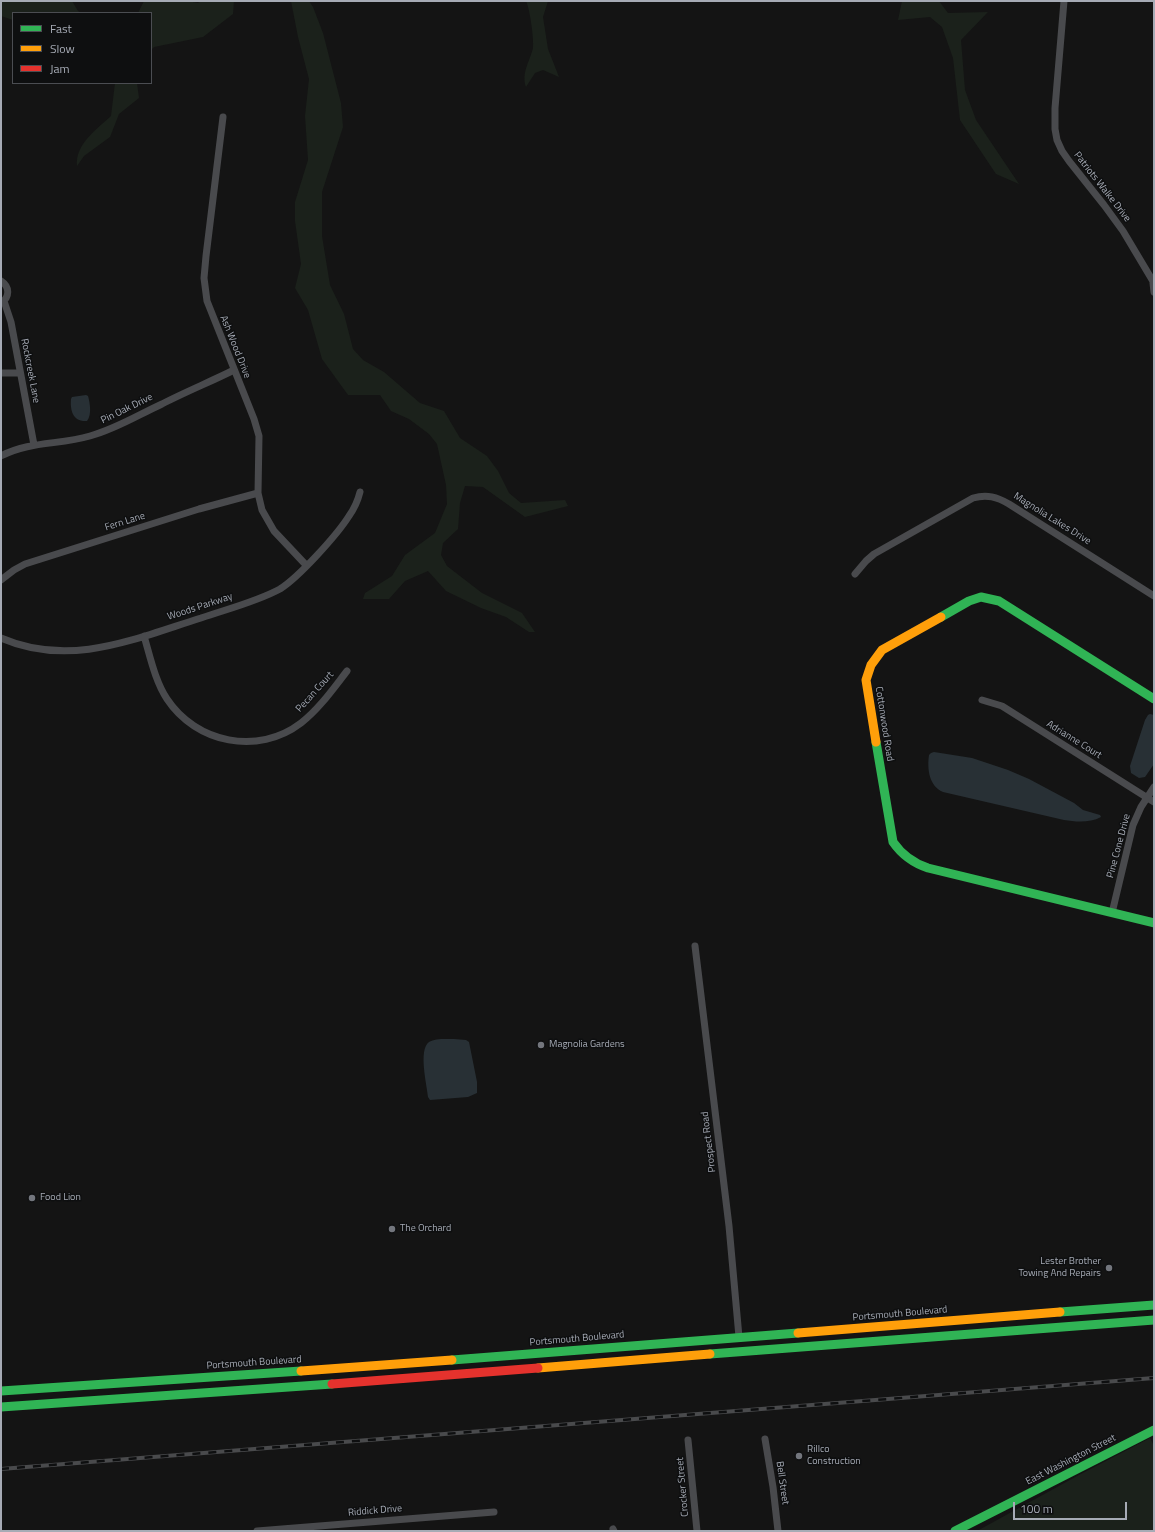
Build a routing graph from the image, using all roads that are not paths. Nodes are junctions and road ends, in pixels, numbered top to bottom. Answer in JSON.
{"nodes":[{"id":1,"x":1064,"y":1,"type":"edge"},
{"id":2,"x":223,"y":117,"type":"dead end"},
{"id":3,"x":1,"y":281,"type":"edge"},
{"id":4,"x":1154,"y":283,"type":"edge"},
{"id":5,"x":1154,"y":292,"type":"edge"},
{"id":6,"x":3,"y":302,"type":"edge"},
{"id":7,"x":234,"y":370,"type":"junction"},
{"id":8,"x":1,"y":373,"type":"edge"},
{"id":9,"x":20,"y":373,"type":"junction"},
{"id":10,"x":34,"y":445,"type":"junction"},
{"id":11,"x":1,"y":456,"type":"edge"},
{"id":12,"x":258,"y":492,"type":"junction"},
{"id":13,"x":360,"y":492,"type":"dead end"},
{"id":14,"x":306,"y":565,"type":"junction"},
{"id":15,"x":855,"y":574,"type":"dead end"},
{"id":16,"x":1,"y":580,"type":"edge"},
{"id":17,"x":1154,"y":596,"type":"edge"},
{"id":18,"x":144,"y":636,"type":"junction"},
{"id":19,"x":1,"y":638,"type":"edge"},
{"id":20,"x":347,"y":671,"type":"dead end"},
{"id":21,"x":1154,"y":699,"type":"edge"},
{"id":22,"x":982,"y":700,"type":"dead end"},
{"id":23,"x":1154,"y":787,"type":"edge"},
{"id":24,"x":1147,"y":798,"type":"junction"},
{"id":25,"x":1154,"y":802,"type":"edge"},
{"id":26,"x":1112,"y":913,"type":"junction"},
{"id":27,"x":1154,"y":923,"type":"edge"},
{"id":28,"x":695,"y":946,"type":"dead end"},
{"id":29,"x":1154,"y":1305,"type":"edge"},
{"id":30,"x":1154,"y":1320,"type":"edge"},
{"id":31,"x":921,"y":1323,"type":"junction"},
{"id":32,"x":736,"y":1338,"type":"junction"},
{"id":33,"x":922,"y":1338,"type":"junction"},
{"id":34,"x":543,"y":1353,"type":"junction"},
{"id":35,"x":735,"y":1353,"type":"junction"},
{"id":36,"x":373,"y":1366,"type":"junction"},
{"id":37,"x":545,"y":1367,"type":"junction"},
{"id":38,"x":374,"y":1381,"type":"junction"},
{"id":39,"x":1,"y":1391,"type":"edge"},
{"id":40,"x":1,"y":1406,"type":"edge"},
{"id":41,"x":1154,"y":1430,"type":"edge"},
{"id":42,"x":765,"y":1439,"type":"dead end"},
{"id":43,"x":688,"y":1440,"type":"dead end"},
{"id":44,"x":494,"y":1512,"type":"dead end"},
{"id":45,"x":257,"y":1531,"type":"edge"},
{"id":46,"x":697,"y":1531,"type":"edge"},
{"id":47,"x":778,"y":1531,"type":"edge"},
{"id":48,"x":954,"y":1531,"type":"edge"}],
"edges":[{"from":1,"to":4,"type":"street","name":"Patriots Walke Drive"},
{"from":2,"to":7,"type":"street","name":"Ash Wood Drive"},
{"from":3,"to":6,"type":"street","name":"Rockcreek Lane"},
{"from":4,"to":5,"type":"street","name":"Patriots Walke Drive"},
{"from":6,"to":9,"type":"street","name":"Rockcreek Lane"},
{"from":7,"to":10,"type":"street","name":"Pin Oak Drive"},
{"from":7,"to":12,"type":"street","name":"Ash Wood Drive"},
{"from":8,"to":9,"type":"street"},
{"from":9,"to":10,"type":"street","name":"Rockcreek Lane"},
{"from":10,"to":11,"type":"street","name":"Pin Oak Drive"},
{"from":12,"to":14,"type":"street","name":"Ash Wood Drive"},
{"from":12,"to":16,"type":"street","name":"Fern Lane"},
{"from":13,"to":14,"type":"street","name":"Woods Parkway"},
{"from":14,"to":18,"type":"street","name":"Woods Parkway"},
{"from":15,"to":17,"type":"street","name":"Magnolia Lakes Drive"},
{"from":18,"to":19,"type":"street","name":"Woods Parkway"},
{"from":18,"to":20,"type":"street","name":"Pecan Court"},
{"from":21,"to":26,"type":"main road","name":"Cottonwood Road"},
{"from":22,"to":24,"type":"street","name":"Adrianne Court"},
{"from":23,"to":24,"type":"street","name":"Pine Cone Drive"},
{"from":24,"to":25,"type":"street","name":"Adrianne Court"},
{"from":24,"to":26,"type":"street","name":"Pine Cone Drive"},
{"from":26,"to":27,"type":"main road","name":"Cottonwood Road"},
{"from":28,"to":32,"type":"street","name":"Prospect Road"},
{"from":29,"to":31,"type":"main road","name":"Portsmouth Boulevard"},
{"from":30,"to":33,"type":"main road"},
{"from":31,"to":32,"type":"main road","name":"Portsmouth Boulevard"},
{"from":31,"to":33,"type":"street"},
{"from":32,"to":34,"type":"main road","name":"Portsmouth Boulevard"},
{"from":32,"to":35,"type":"street","name":"Prospect Road"},
{"from":33,"to":35,"type":"main road"},
{"from":34,"to":36,"type":"main road","name":"Portsmouth Boulevard"},
{"from":34,"to":37,"type":"street"},
{"from":35,"to":37,"type":"main road"},
{"from":36,"to":38,"type":"street"},
{"from":36,"to":39,"type":"main road","name":"Portsmouth Boulevard"},
{"from":37,"to":38,"type":"main road"},
{"from":38,"to":40,"type":"main road"},
{"from":41,"to":48,"type":"main road","name":"East Washington Street"},
{"from":42,"to":47,"type":"street","name":"Bell Street"},
{"from":43,"to":46,"type":"street","name":"Crocker Street"},
{"from":44,"to":45,"type":"street","name":"Riddick Drive"}]}
